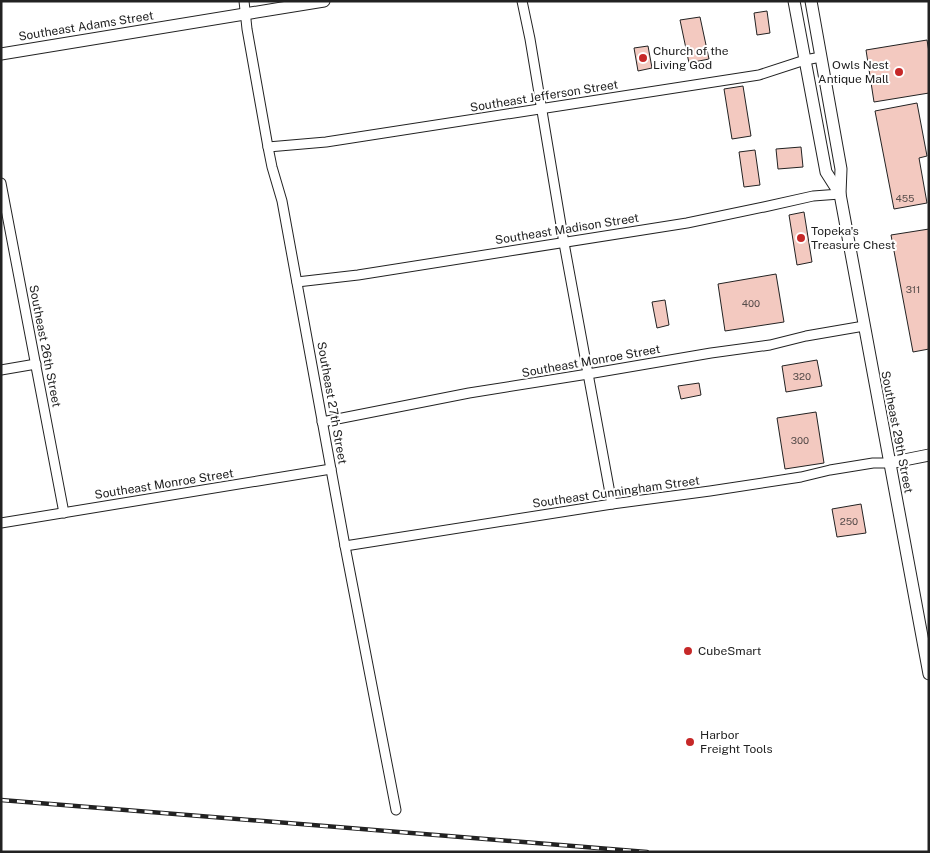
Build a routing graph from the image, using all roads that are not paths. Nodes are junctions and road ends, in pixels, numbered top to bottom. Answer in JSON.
{"nodes":[{"id":1,"x":244,"y":1,"type":"edge"},
{"id":2,"x":324,"y":1,"type":"edge"},
{"id":3,"x":522,"y":1,"type":"edge"},
{"id":4,"x":794,"y":1,"type":"edge"},
{"id":5,"x":811,"y":1,"type":"edge"},
{"id":6,"x":245,"y":14,"type":"junction"},
{"id":7,"x":1,"y":54,"type":"edge"},
{"id":8,"x":821,"y":57,"type":"junction"},
{"id":9,"x":805,"y":60,"type":"junction"},
{"id":10,"x":542,"y":108,"type":"junction"},
{"id":11,"x":268,"y":147,"type":"junction"},
{"id":12,"x":1,"y":183,"type":"edge"},
{"id":13,"x":840,"y":194,"type":"junction"},
{"id":14,"x":4,"y":211,"type":"edge"},
{"id":15,"x":564,"y":242,"type":"junction"},
{"id":16,"x":296,"y":282,"type":"junction"},
{"id":17,"x":864,"y":326,"type":"junction"},
{"id":18,"x":36,"y":364,"type":"junction"},
{"id":19,"x":1,"y":370,"type":"edge"},
{"id":20,"x":588,"y":374,"type":"junction"},
{"id":21,"x":322,"y":422,"type":"junction"},
{"id":22,"x":929,"y":455,"type":"edge"},
{"id":23,"x":889,"y":463,"type":"junction"},
{"id":24,"x":331,"y":469,"type":"junction"},
{"id":25,"x":612,"y":504,"type":"junction"},
{"id":26,"x":64,"y":513,"type":"junction"},
{"id":27,"x":1,"y":524,"type":"edge"},
{"id":28,"x":345,"y":546,"type":"junction"},
{"id":29,"x":929,"y":674,"type":"edge"},
{"id":30,"x":396,"y":810,"type":"dead end"}],
"edges":[{"from":1,"to":6,"type":"street","name":"Southeast 27th Street"},
{"from":2,"to":6,"type":"main road","name":"Southeast Adams Street"},
{"from":3,"to":10,"type":"street"},
{"from":4,"to":9,"type":"main road","name":"Southeast 29th Street"},
{"from":5,"to":8,"type":"main road","name":"Southeast 29th Street"},
{"from":6,"to":7,"type":"main road","name":"Southeast Adams Street"},
{"from":6,"to":11,"type":"street","name":"Southeast 27th Street"},
{"from":8,"to":9,"type":"street","name":"Southeast Jefferson Street"},
{"from":8,"to":13,"type":"main road","name":"Southeast 29th Street"},
{"from":9,"to":10,"type":"street","name":"Southeast Jefferson Street"},
{"from":9,"to":13,"type":"main road","name":"Southeast 29th Street"},
{"from":10,"to":11,"type":"street","name":"Southeast Jefferson Street"},
{"from":10,"to":15,"type":"street"},
{"from":11,"to":16,"type":"street","name":"Southeast 27th Street"},
{"from":12,"to":14,"type":"street","name":"Southeast 26th Street"},
{"from":13,"to":15,"type":"street","name":"Southeast Madison Street"},
{"from":13,"to":17,"type":"main road","name":"Southeast 29th Street"},
{"from":14,"to":18,"type":"street","name":"Southeast 26th Street"},
{"from":15,"to":16,"type":"street","name":"Southeast Madison Street"},
{"from":15,"to":20,"type":"street"},
{"from":16,"to":21,"type":"street","name":"Southeast 27th Street"},
{"from":17,"to":20,"type":"street","name":"Southeast Monroe Street"},
{"from":17,"to":23,"type":"main road","name":"Southeast 29th Street"},
{"from":18,"to":19,"type":"street"},
{"from":18,"to":26,"type":"street","name":"Southeast 26th Street"},
{"from":20,"to":21,"type":"street","name":"Southeast Monroe Street"},
{"from":20,"to":25,"type":"street"},
{"from":21,"to":24,"type":"street","name":"Southeast 27th Street"},
{"from":22,"to":23,"type":"main road"},
{"from":23,"to":25,"type":"street","name":"Southeast Cunningham Street"},
{"from":23,"to":29,"type":"main road","name":"Southeast 29th Street"},
{"from":24,"to":26,"type":"street","name":"Southeast Monroe Street"},
{"from":24,"to":28,"type":"street","name":"Southeast 27th Street"},
{"from":25,"to":28,"type":"street","name":"Southeast Cunningham Street"},
{"from":26,"to":27,"type":"street","name":"Southeast Monroe Street"},
{"from":28,"to":30,"type":"street","name":"Southeast 27th Street"}]}
